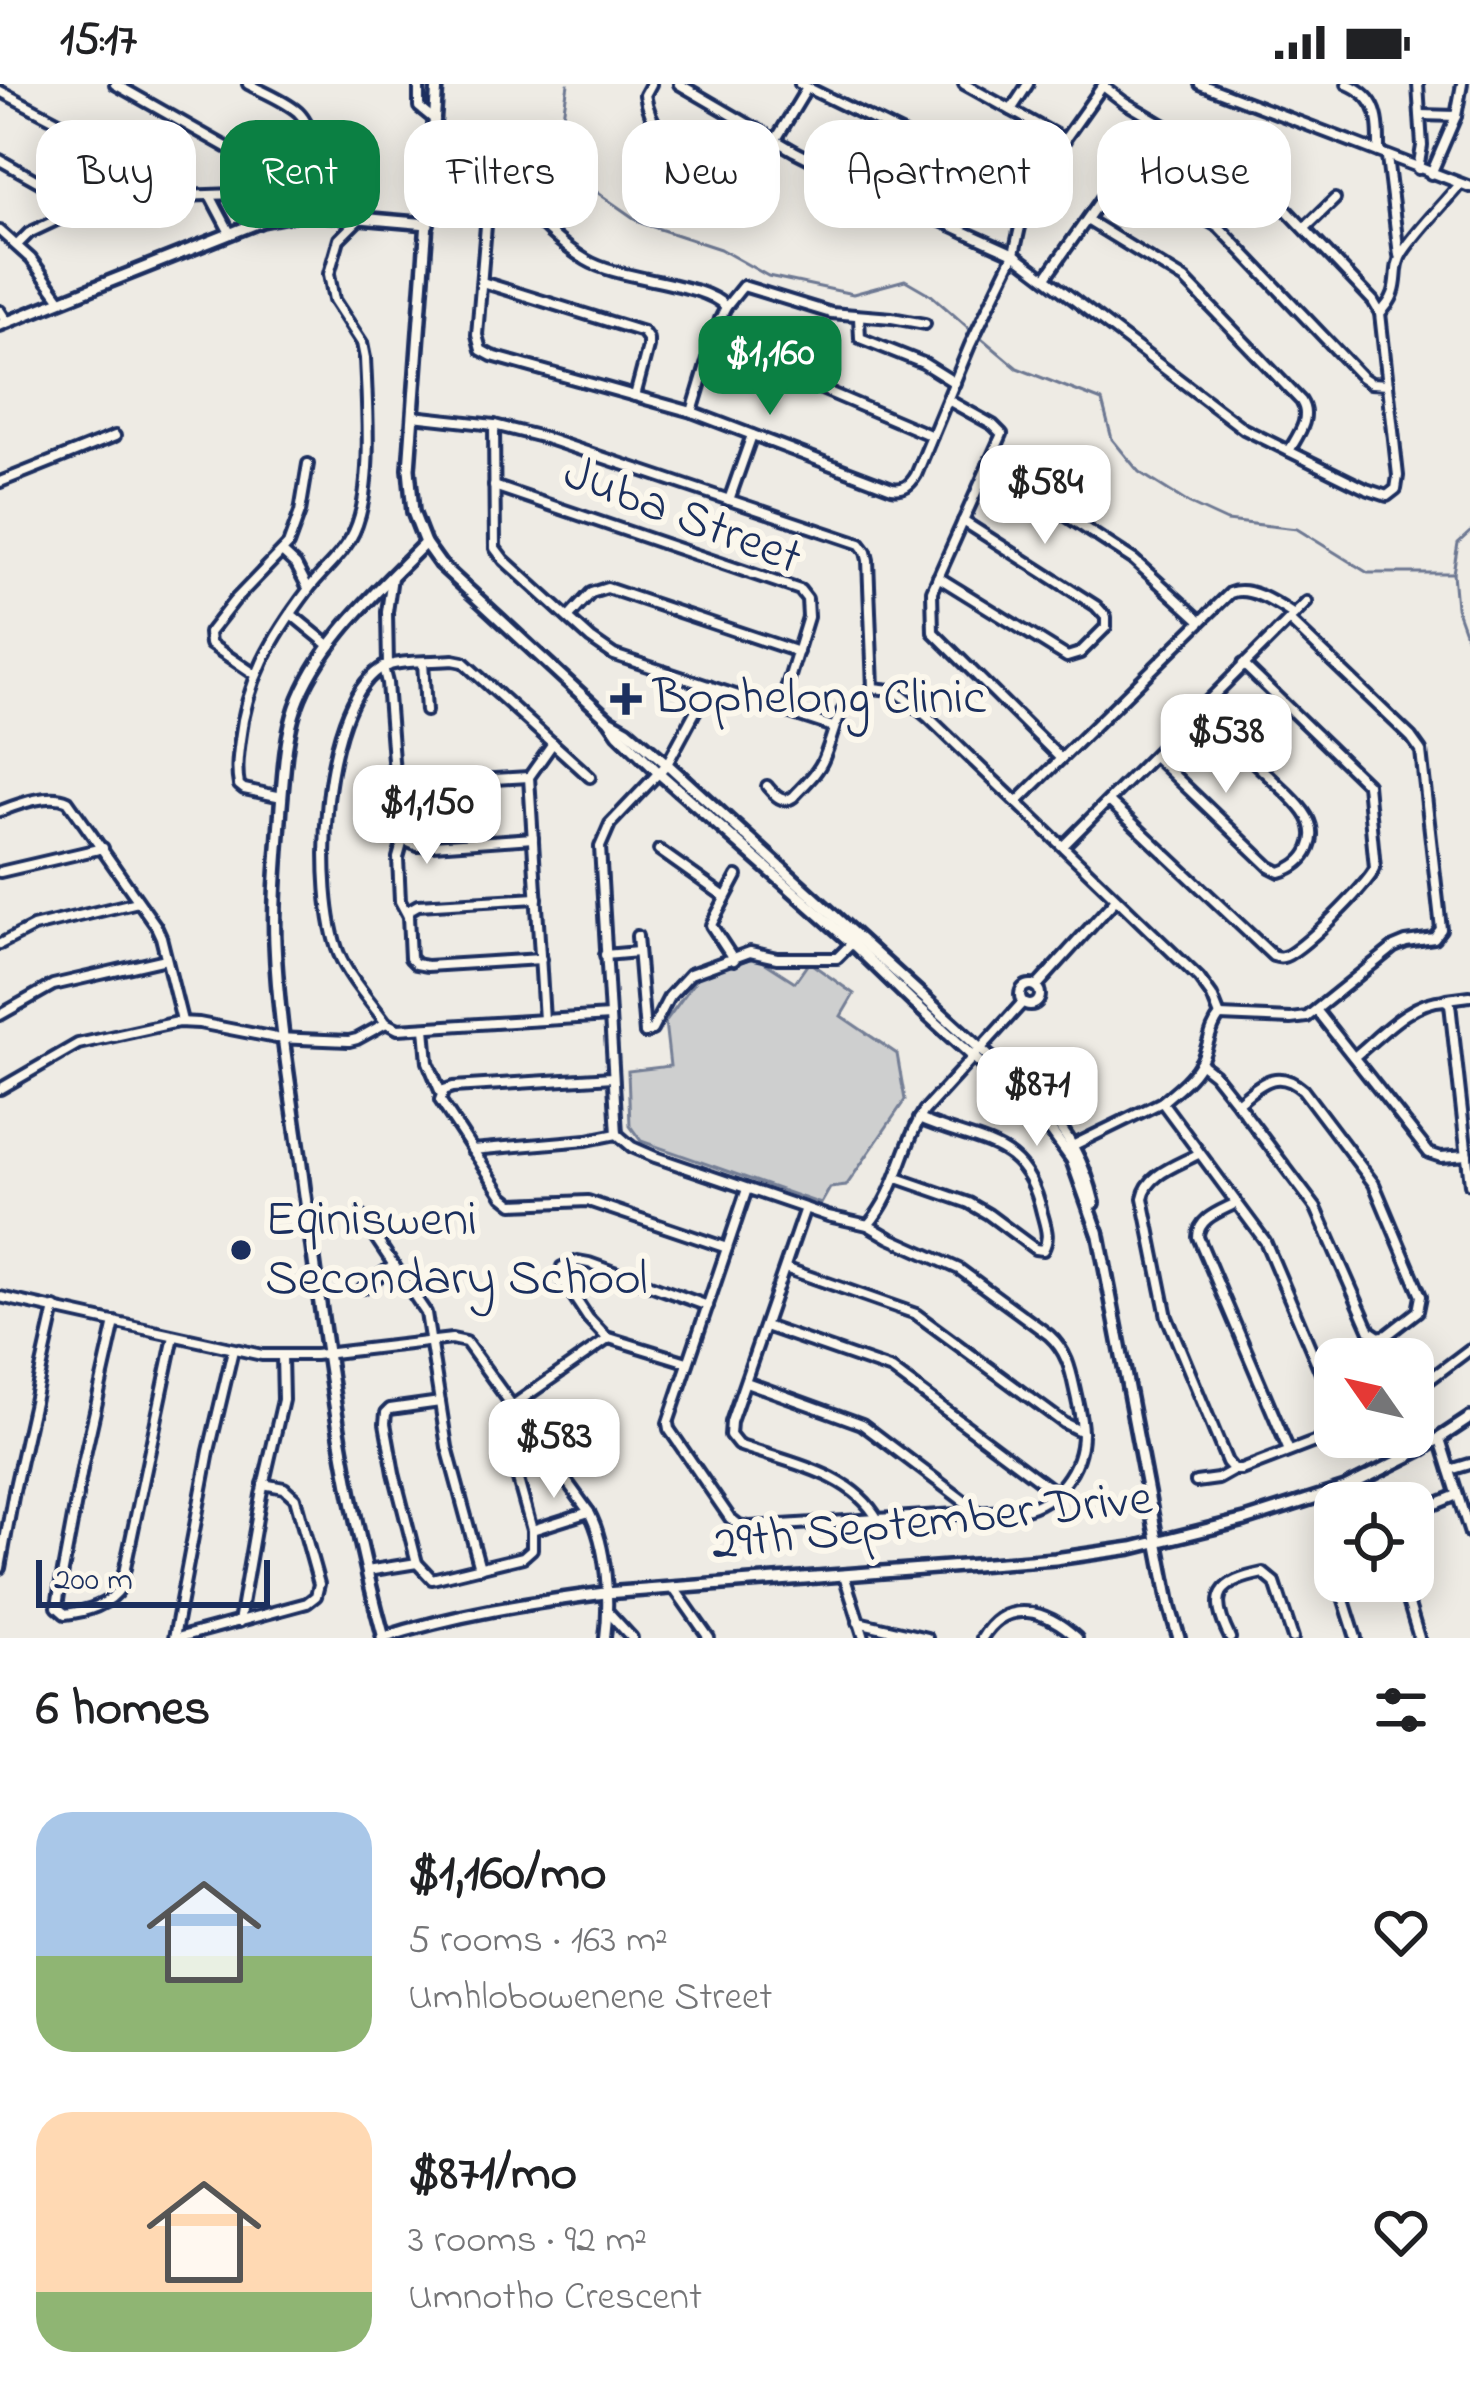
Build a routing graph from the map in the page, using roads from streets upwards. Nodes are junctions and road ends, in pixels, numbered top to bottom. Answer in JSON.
{"nodes":[{"id":1,"x":115,"y":84,"type":"edge"},
{"id":2,"x":248,"y":84,"type":"edge"},
{"id":3,"x":418,"y":84,"type":"edge"},
{"id":4,"x":436,"y":84,"type":"edge"},
{"id":5,"x":651,"y":84,"type":"edge"},
{"id":6,"x":679,"y":84,"type":"edge"},
{"id":7,"x":964,"y":84,"type":"edge"},
{"id":8,"x":1028,"y":84,"type":"edge"},
{"id":9,"x":1200,"y":84,"type":"edge"},
{"id":10,"x":1418,"y":84,"type":"edge"},
{"id":11,"x":1462,"y":84,"type":"edge"},
{"id":12,"x":1103,"y":85,"type":"edge"},
{"id":13,"x":1350,"y":85,"type":"edge"},
{"id":14,"x":804,"y":86,"type":"edge"},
{"id":15,"x":0,"y":91,"type":"edge"},
{"id":16,"x":1011,"y":110,"type":"junction"},
{"id":17,"x":1421,"y":115,"type":"junction"},
{"id":18,"x":1456,"y":116,"type":"junction"},
{"id":19,"x":55,"y":120,"type":"edge"},
{"id":20,"x":303,"y":120,"type":"edge"},
{"id":21,"x":435,"y":120,"type":"joint"},
{"id":22,"x":653,"y":120,"type":"edge"},
{"id":23,"x":740,"y":120,"type":"edge"},
{"id":24,"x":874,"y":120,"type":"edge"},
{"id":25,"x":1029,"y":120,"type":"edge"},
{"id":26,"x":1155,"y":120,"type":"edge"},
{"id":27,"x":1073,"y":128,"type":"edge"},
{"id":28,"x":780,"y":132,"type":"edge"},
{"id":29,"x":220,"y":142,"type":"edge"},
{"id":30,"x":1383,"y":154,"type":"junction"},
{"id":31,"x":0,"y":160,"type":"edge"},
{"id":32,"x":1418,"y":169,"type":"junction"},
{"id":33,"x":1431,"y":174,"type":"junction"},
{"id":34,"x":36,"y":181,"type":"edge"},
{"id":35,"x":1465,"y":186,"type":"edge"},
{"id":36,"x":220,"y":195,"type":"edge"},
{"id":37,"x":196,"y":196,"type":"edge"},
{"id":38,"x":211,"y":196,"type":"junction"},
{"id":39,"x":1335,"y":199,"type":"dead end"},
{"id":40,"x":1097,"y":205,"type":"edge"},
{"id":41,"x":1291,"y":214,"type":"edge"},
{"id":42,"x":1087,"y":220,"type":"junction"},
{"id":43,"x":40,"y":228,"type":"edge"},
{"id":44,"x":245,"y":228,"type":"edge"},
{"id":45,"x":349,"y":228,"type":"edge"},
{"id":46,"x":428,"y":228,"type":"edge"},
{"id":47,"x":486,"y":228,"type":"edge"},
{"id":48,"x":547,"y":228,"type":"edge"},
{"id":49,"x":956,"y":228,"type":"edge"},
{"id":50,"x":1020,"y":228,"type":"edge"},
{"id":51,"x":1220,"y":228,"type":"edge"},
{"id":52,"x":1306,"y":228,"type":"junction"},
{"id":53,"x":0,"y":231,"type":"edge"},
{"id":54,"x":230,"y":233,"type":"junction"},
{"id":55,"x":17,"y":245,"type":"junction"},
{"id":56,"x":1014,"y":254,"type":"junction"},
{"id":57,"x":1399,"y":256,"type":"junction"},
{"id":58,"x":1047,"y":276,"type":"junction"},
{"id":59,"x":482,"y":282,"type":"junction"},
{"id":60,"x":61,"y":300,"type":"junction"},
{"id":61,"x":726,"y":307,"type":"junction"},
{"id":62,"x":0,"y":311,"type":"edge"},
{"id":63,"x":1380,"y":313,"type":"junction"},
{"id":64,"x":859,"y":317,"type":"junction"},
{"id":65,"x":4,"y":323,"type":"edge"},
{"id":66,"x":925,"y":324,"type":"dead end"},
{"id":67,"x":710,"y":353,"type":"junction"},
{"id":68,"x":955,"y":383,"type":"junction"},
{"id":69,"x":1388,"y":385,"type":"junction"},
{"id":70,"x":635,"y":396,"type":"junction"},
{"id":71,"x":948,"y":400,"type":"junction"},
{"id":72,"x":692,"y":412,"type":"junction"},
{"id":73,"x":413,"y":416,"type":"junction"},
{"id":74,"x":494,"y":425,"type":"junction"},
{"id":75,"x":752,"y":435,"type":"junction"},
{"id":76,"x":115,"y":436,"type":"dead end"},
{"id":77,"x":932,"y":436,"type":"junction"},
{"id":78,"x":1289,"y":452,"type":"junction"},
{"id":79,"x":308,"y":464,"type":"dead end"},
{"id":80,"x":988,"y":464,"type":"junction"},
{"id":81,"x":0,"y":482,"type":"edge"},
{"id":82,"x":494,"y":486,"type":"junction"},
{"id":83,"x":728,"y":500,"type":"junction"},
{"id":84,"x":963,"y":521,"type":"junction"},
{"id":85,"x":425,"y":543,"type":"junction"},
{"id":86,"x":282,"y":551,"type":"junction"},
{"id":87,"x":392,"y":577,"type":"junction"},
{"id":88,"x":938,"y":578,"type":"junction"},
{"id":89,"x":308,"y":589,"type":"junction"},
{"id":90,"x":1307,"y":602,"type":"dead end"},
{"id":91,"x":291,"y":614,"type":"junction"},
{"id":92,"x":569,"y":617,"type":"junction"},
{"id":93,"x":1292,"y":618,"type":"junction"},
{"id":94,"x":1201,"y":621,"type":"junction"},
{"id":95,"x":330,"y":646,"type":"junction"},
{"id":96,"x":798,"y":652,"type":"junction"},
{"id":97,"x":423,"y":662,"type":"junction"},
{"id":98,"x":1244,"y":664,"type":"junction"},
{"id":99,"x":386,"y":666,"type":"junction"},
{"id":100,"x":256,"y":675,"type":"junction"},
{"id":101,"x":709,"y":686,"type":"junction"},
{"id":102,"x":872,"y":688,"type":"junction"},
{"id":103,"x":780,"y":710,"type":"junction"},
{"id":104,"x":1200,"y":710,"type":"junction"},
{"id":105,"x":426,"y":711,"type":"dead end"},
{"id":106,"x":833,"y":727,"type":"junction"},
{"id":107,"x":553,"y":743,"type":"junction"},
{"id":108,"x":1154,"y":756,"type":"junction"},
{"id":109,"x":1060,"y":758,"type":"junction"},
{"id":110,"x":663,"y":768,"type":"junction"},
{"id":111,"x":529,"y":777,"type":"junction"},
{"id":112,"x":590,"y":777,"type":"dead end"},
{"id":113,"x":766,"y":786,"type":"dead end"},
{"id":114,"x":400,"y":795,"type":"junction"},
{"id":115,"x":282,"y":797,"type":"junction"},
{"id":116,"x":1109,"y":801,"type":"junction"},
{"id":117,"x":1017,"y":802,"type":"junction"},
{"id":118,"x":0,"y":811,"type":"edge"},
{"id":119,"x":404,"y":838,"type":"junction"},
{"id":120,"x":532,"y":838,"type":"junction"},
{"id":121,"x":1063,"y":846,"type":"junction"},
{"id":122,"x":103,"y":848,"type":"junction"},
{"id":123,"x":659,"y":850,"type":"dead end"},
{"id":124,"x":0,"y":872,"type":"edge"},
{"id":125,"x":737,"y":876,"type":"dead end"},
{"id":126,"x":725,"y":897,"type":"junction"},
{"id":127,"x":537,"y":898,"type":"junction"},
{"id":128,"x":1116,"y":899,"type":"junction"},
{"id":129,"x":138,"y":902,"type":"junction"},
{"id":130,"x":408,"y":916,"type":"junction"},
{"id":131,"x":637,"y":936,"type":"dead end"},
{"id":132,"x":852,"y":943,"type":"junction"},
{"id":133,"x":0,"y":944,"type":"edge"},
{"id":134,"x":638,"y":952,"type":"junction"},
{"id":135,"x":605,"y":956,"type":"junction"},
{"id":136,"x":166,"y":959,"type":"junction"},
{"id":137,"x":541,"y":959,"type":"junction"},
{"id":138,"x":734,"y":960,"type":"junction"},
{"id":139,"x":1470,"y":996,"type":"edge"},
{"id":140,"x":1445,"y":1000,"type":"junction"},
{"id":141,"x":1317,"y":1011,"type":"junction"},
{"id":142,"x":0,"y":1015,"type":"edge"},
{"id":143,"x":610,"y":1016,"type":"junction"},
{"id":144,"x":1220,"y":1016,"type":"junction"},
{"id":145,"x":544,"y":1020,"type":"junction"},
{"id":146,"x":182,"y":1021,"type":"junction"},
{"id":147,"x":386,"y":1024,"type":"junction"},
{"id":148,"x":425,"y":1028,"type":"junction"},
{"id":149,"x":285,"y":1039,"type":"junction"},
{"id":150,"x":977,"y":1052,"type":"junction"},
{"id":151,"x":1354,"y":1057,"type":"junction"},
{"id":152,"x":1201,"y":1063,"type":"junction"},
{"id":153,"x":613,"y":1077,"type":"junction"},
{"id":154,"x":0,"y":1089,"type":"edge"},
{"id":155,"x":441,"y":1093,"type":"junction"},
{"id":156,"x":1162,"y":1102,"type":"junction"},
{"id":157,"x":1237,"y":1102,"type":"junction"},
{"id":158,"x":919,"y":1119,"type":"junction"},
{"id":159,"x":617,"y":1134,"type":"junction"},
{"id":160,"x":1069,"y":1148,"type":"junction"},
{"id":161,"x":472,"y":1150,"type":"junction"},
{"id":162,"x":1198,"y":1154,"type":"junction"},
{"id":163,"x":1467,"y":1155,"type":"junction"},
{"id":164,"x":897,"y":1178,"type":"junction"},
{"id":165,"x":1470,"y":1184,"type":"edge"},
{"id":166,"x":747,"y":1189,"type":"junction"},
{"id":167,"x":1236,"y":1203,"type":"junction"},
{"id":168,"x":805,"y":1208,"type":"junction"},
{"id":169,"x":361,"y":1216,"type":"dead end"},
{"id":170,"x":868,"y":1225,"type":"junction"},
{"id":171,"x":727,"y":1248,"type":"junction"},
{"id":172,"x":394,"y":1265,"type":"junction"},
{"id":173,"x":785,"y":1268,"type":"junction"},
{"id":174,"x":362,"y":1288,"type":"dead end"},
{"id":175,"x":0,"y":1297,"type":"edge"},
{"id":176,"x":708,"y":1306,"type":"junction"},
{"id":177,"x":55,"y":1309,"type":"junction"},
{"id":178,"x":115,"y":1322,"type":"junction"},
{"id":179,"x":766,"y":1326,"type":"junction"},
{"id":180,"x":174,"y":1336,"type":"junction"},
{"id":181,"x":608,"y":1339,"type":"junction"},
{"id":182,"x":430,"y":1342,"type":"junction"},
{"id":183,"x":1470,"y":1349,"type":"edge"},
{"id":184,"x":233,"y":1350,"type":"junction"},
{"id":185,"x":326,"y":1354,"type":"junction"},
{"id":186,"x":282,"y":1355,"type":"junction"},
{"id":187,"x":1314,"y":1355,"type":"edge"},
{"id":188,"x":687,"y":1362,"type":"junction"},
{"id":189,"x":1434,"y":1376,"type":"edge"},
{"id":190,"x":746,"y":1382,"type":"junction"},
{"id":191,"x":440,"y":1402,"type":"junction"},
{"id":192,"x":512,"y":1406,"type":"junction"},
{"id":193,"x":1470,"y":1418,"type":"edge"},
{"id":194,"x":531,"y":1432,"type":"junction"},
{"id":195,"x":1082,"y":1432,"type":"junction"},
{"id":196,"x":1439,"y":1439,"type":"junction"},
{"id":197,"x":1314,"y":1442,"type":"edge"},
{"id":198,"x":1289,"y":1451,"type":"junction"},
{"id":199,"x":1470,"y":1464,"type":"edge"},
{"id":200,"x":1450,"y":1470,"type":"junction"},
{"id":201,"x":1234,"y":1471,"type":"junction"},
{"id":202,"x":1196,"y":1482,"type":"dead end"},
{"id":203,"x":263,"y":1484,"type":"junction"},
{"id":204,"x":1056,"y":1492,"type":"junction"},
{"id":205,"x":1462,"y":1499,"type":"edge"},
{"id":206,"x":978,"y":1511,"type":"junction"},
{"id":207,"x":589,"y":1512,"type":"junction"},
{"id":208,"x":878,"y":1520,"type":"junction"},
{"id":209,"x":532,"y":1530,"type":"junction"},
{"id":210,"x":1470,"y":1534,"type":"edge"},
{"id":211,"x":1157,"y":1542,"type":"junction"},
{"id":212,"x":417,"y":1563,"type":"junction"},
{"id":213,"x":0,"y":1568,"type":"edge"},
{"id":214,"x":480,"y":1568,"type":"junction"},
{"id":215,"x":368,"y":1571,"type":"junction"},
{"id":216,"x":844,"y":1575,"type":"junction"},
{"id":217,"x":674,"y":1588,"type":"junction"},
{"id":218,"x":605,"y":1593,"type":"junction"},
{"id":219,"x":1345,"y":1602,"type":"edge"},
{"id":220,"x":1408,"y":1602,"type":"edge"},
{"id":221,"x":608,"y":1612,"type":"junction"},
{"id":222,"x":238,"y":1622,"type":"junction"},
{"id":223,"x":858,"y":1622,"type":"junction"},
{"id":224,"x":176,"y":1638,"type":"edge"},
{"id":225,"x":383,"y":1638,"type":"edge"},
{"id":226,"x":604,"y":1638,"type":"edge"},
{"id":227,"x":632,"y":1638,"type":"edge"},
{"id":228,"x":710,"y":1638,"type":"edge"},
{"id":229,"x":864,"y":1638,"type":"edge"},
{"id":230,"x":927,"y":1638,"type":"edge"},
{"id":231,"x":982,"y":1638,"type":"edge"},
{"id":232,"x":1077,"y":1638,"type":"edge"},
{"id":233,"x":1179,"y":1638,"type":"edge"},
{"id":234,"x":1230,"y":1638,"type":"edge"},
{"id":235,"x":1293,"y":1638,"type":"edge"},
{"id":236,"x":1356,"y":1638,"type":"edge"},
{"id":237,"x":1419,"y":1638,"type":"edge"}],
"edges":[{"from":1,"to":29,"type":"street"},
{"from":2,"to":20,"type":"street"},
{"from":3,"to":21,"type":"street"},
{"from":4,"to":21,"type":"street"},
{"from":5,"to":22,"type":"street"},
{"from":6,"to":23,"type":"street"},
{"from":7,"to":16,"type":"street"},
{"from":8,"to":16,"type":"street"},
{"from":9,"to":30,"type":"street"},
{"from":10,"to":17,"type":"street"},
{"from":11,"to":18,"type":"street"},
{"from":12,"to":26,"type":"street"},
{"from":12,"to":27,"type":"street"},
{"from":13,"to":30,"type":"street"},
{"from":14,"to":24,"type":"street"},
{"from":14,"to":28,"type":"street"},
{"from":15,"to":19,"type":"street"},
{"from":16,"to":25,"type":"street"},
{"from":17,"to":18,"type":"street"},
{"from":17,"to":32,"type":"street"},
{"from":18,"to":33,"type":"street"},
{"from":30,"to":32,"type":"street"},
{"from":30,"to":57,"type":"street"},
{"from":31,"to":34,"type":"street"},
{"from":32,"to":33,"type":"street"},
{"from":33,"to":35,"type":"street"},
{"from":35,"to":57,"type":"street"},
{"from":36,"to":38,"type":"street"},
{"from":37,"to":38,"type":"street"},
{"from":38,"to":54,"type":"street"},
{"from":39,"to":52,"type":"street"},
{"from":40,"to":42,"type":"street"},
{"from":41,"to":52,"type":"street"},
{"from":42,"to":58,"type":"street"},
{"from":42,"to":78,"type":"street"},
{"from":43,"to":55,"type":"street"},
{"from":44,"to":54,"type":"street"},
{"from":45,"to":89,"type":"street"},
{"from":46,"to":73,"type":"street"},
{"from":47,"to":59,"type":"street"},
{"from":48,"to":61,"type":"street"},
{"from":49,"to":56,"type":"street"},
{"from":50,"to":56,"type":"street"},
{"from":51,"to":69,"type":"street"},
{"from":52,"to":63,"type":"street"},
{"from":53,"to":55,"type":"street"},
{"from":54,"to":60,"type":"street"},
{"from":55,"to":60,"type":"street"},
{"from":56,"to":58,"type":"street"},
{"from":56,"to":68,"type":"street"},
{"from":57,"to":63,"type":"street"},
{"from":58,"to":78,"type":"street"},
{"from":59,"to":70,"type":"street"},
{"from":59,"to":70,"type":"street"},
{"from":60,"to":65,"type":"street"},
{"from":61,"to":64,"type":"street"},
{"from":61,"to":67,"type":"street"},
{"from":62,"to":65,"type":"street"},
{"from":63,"to":69,"type":"street"},
{"from":64,"to":66,"type":"street"},
{"from":64,"to":68,"type":"street"},
{"from":67,"to":72,"type":"street"},
{"from":67,"to":77,"type":"street"},
{"from":68,"to":71,"type":"street"},
{"from":69,"to":78,"type":"street"},
{"from":70,"to":72,"type":"street"},
{"from":71,"to":77,"type":"street"},
{"from":71,"to":80,"type":"street"},
{"from":72,"to":75,"type":"street"},
{"from":73,"to":74,"type":"street"},
{"from":73,"to":85,"type":"street"},
{"from":74,"to":82,"type":"street"},
{"from":74,"to":83,"type":"street"},
{"from":75,"to":77,"type":"street"},
{"from":75,"to":83,"type":"street"},
{"from":76,"to":81,"type":"street"},
{"from":79,"to":86,"type":"street"},
{"from":80,"to":84,"type":"street"},
{"from":80,"to":94,"type":"street"},
{"from":82,"to":92,"type":"street"},
{"from":82,"to":96,"type":"street","name":"Juba Street"},
{"from":83,"to":102,"type":"street"},
{"from":84,"to":88,"type":"street"},
{"from":84,"to":88,"type":"street"},
{"from":85,"to":87,"type":"street"},
{"from":85,"to":110,"type":"street"},
{"from":86,"to":89,"type":"street"},
{"from":86,"to":100,"type":"street"},
{"from":87,"to":95,"type":"street"},
{"from":87,"to":99,"type":"street"},
{"from":88,"to":109,"type":"street"},
{"from":89,"to":91,"type":"street"},
{"from":90,"to":93,"type":"street"},
{"from":91,"to":95,"type":"street"},
{"from":91,"to":100,"type":"street"},
{"from":92,"to":96,"type":"street"},
{"from":92,"to":101,"type":"street"},
{"from":93,"to":94,"type":"street"},
{"from":93,"to":98,"type":"street"},
{"from":93,"to":141,"type":"street"},
{"from":94,"to":109,"type":"street"},
{"from":95,"to":115,"type":"street"},
{"from":96,"to":103,"type":"street","name":"Juba Street"},
{"from":97,"to":99,"type":"street"},
{"from":97,"to":105,"type":"street"},
{"from":97,"to":107,"type":"street"},
{"from":98,"to":104,"type":"street"},
{"from":98,"to":116,"type":"street"},
{"from":99,"to":114,"type":"street"},
{"from":99,"to":147,"type":"street"},
{"from":100,"to":115,"type":"street"},
{"from":101,"to":103,"type":"street"},
{"from":101,"to":110,"type":"street"},
{"from":102,"to":106,"type":"street"},
{"from":102,"to":117,"type":"street"},
{"from":103,"to":106,"type":"street"},
{"from":104,"to":108,"type":"street"},
{"from":104,"to":108,"type":"street"},
{"from":106,"to":113,"type":"street"},
{"from":107,"to":111,"type":"street"},
{"from":107,"to":112,"type":"street"},
{"from":108,"to":116,"type":"street"},
{"from":109,"to":117,"type":"street"},
{"from":110,"to":132,"type":"street"},
{"from":110,"to":135,"type":"street"},
{"from":110,"to":150,"type":"street"},
{"from":111,"to":114,"type":"street"},
{"from":111,"to":120,"type":"street"},
{"from":114,"to":119,"type":"street"},
{"from":115,"to":149,"type":"street"},
{"from":116,"to":121,"type":"street"},
{"from":117,"to":121,"type":"street"},
{"from":118,"to":122,"type":"street"},
{"from":119,"to":120,"type":"street"},
{"from":119,"to":130,"type":"street"},
{"from":120,"to":127,"type":"street"},
{"from":121,"to":128,"type":"street"},
{"from":122,"to":124,"type":"street"},
{"from":122,"to":129,"type":"street"},
{"from":123,"to":126,"type":"street"},
{"from":125,"to":126,"type":"street"},
{"from":126,"to":138,"type":"street"},
{"from":127,"to":130,"type":"street"},
{"from":127,"to":137,"type":"street"},
{"from":128,"to":144,"type":"street"},
{"from":128,"to":150,"type":"street"},
{"from":129,"to":133,"type":"street"},
{"from":129,"to":136,"type":"street"},
{"from":130,"to":137,"type":"street"},
{"from":131,"to":134,"type":"street"},
{"from":132,"to":138,"type":"street"},
{"from":132,"to":150,"type":"street"},
{"from":134,"to":135,"type":"street"},
{"from":134,"to":138,"type":"street"},
{"from":135,"to":143,"type":"street"},
{"from":136,"to":142,"type":"street"},
{"from":136,"to":146,"type":"street"},
{"from":137,"to":145,"type":"street"},
{"from":139,"to":140,"type":"street"},
{"from":140,"to":151,"type":"street"},
{"from":140,"to":163,"type":"street"},
{"from":141,"to":144,"type":"street"},
{"from":141,"to":151,"type":"street"},
{"from":143,"to":145,"type":"street"},
{"from":143,"to":153,"type":"street"},
{"from":144,"to":152,"type":"street"},
{"from":145,"to":148,"type":"street"},
{"from":146,"to":149,"type":"street"},
{"from":146,"to":154,"type":"street"},
{"from":147,"to":148,"type":"street"},
{"from":147,"to":149,"type":"street"},
{"from":148,"to":155,"type":"street"},
{"from":149,"to":185,"type":"street"},
{"from":150,"to":158,"type":"street"},
{"from":150,"to":160,"type":"street"},
{"from":151,"to":163,"type":"street"},
{"from":152,"to":156,"type":"street"},
{"from":152,"to":157,"type":"street"},
{"from":153,"to":155,"type":"street"},
{"from":153,"to":159,"type":"street"},
{"from":155,"to":161,"type":"street"},
{"from":156,"to":160,"type":"street"},
{"from":156,"to":162,"type":"street"},
{"from":157,"to":157,"type":"street"},
{"from":158,"to":164,"type":"street"},
{"from":158,"to":164,"type":"street"},
{"from":159,"to":161,"type":"street"},
{"from":159,"to":166,"type":"street"},
{"from":160,"to":211,"type":"street"},
{"from":161,"to":171,"type":"street"},
{"from":162,"to":167,"type":"street"},
{"from":162,"to":201,"type":"street"},
{"from":163,"to":165,"type":"street"},
{"from":164,"to":170,"type":"street"},
{"from":166,"to":168,"type":"street"},
{"from":166,"to":171,"type":"street"},
{"from":167,"to":187,"type":"street"},
{"from":167,"to":198,"type":"street"},
{"from":168,"to":170,"type":"street"},
{"from":168,"to":173,"type":"street"},
{"from":169,"to":172,"type":"street"},
{"from":170,"to":195,"type":"street"},
{"from":171,"to":176,"type":"street"},
{"from":172,"to":174,"type":"street"},
{"from":172,"to":182,"type":"street"},
{"from":173,"to":179,"type":"street"},
{"from":173,"to":195,"type":"street"},
{"from":175,"to":177,"type":"street"},
{"from":176,"to":181,"type":"street"},
{"from":176,"to":188,"type":"street"},
{"from":177,"to":178,"type":"street"},
{"from":177,"to":213,"type":"street"},
{"from":178,"to":180,"type":"street"},
{"from":178,"to":180,"type":"street"},
{"from":179,"to":190,"type":"street"},
{"from":179,"to":204,"type":"street"},
{"from":180,"to":184,"type":"street"},
{"from":181,"to":188,"type":"street"},
{"from":181,"to":192,"type":"street"},
{"from":182,"to":185,"type":"street"},
{"from":182,"to":191,"type":"street"},
{"from":182,"to":192,"type":"street"},
{"from":183,"to":189,"type":"street"},
{"from":184,"to":186,"type":"street"},
{"from":184,"to":224,"type":"street"},
{"from":185,"to":186,"type":"street"},
{"from":185,"to":215,"type":"street"},
{"from":186,"to":203,"type":"street"},
{"from":188,"to":208,"type":"street"},
{"from":190,"to":206,"type":"street"},
{"from":190,"to":208,"type":"street"},
{"from":191,"to":212,"type":"street"},
{"from":191,"to":214,"type":"street"},
{"from":192,"to":194,"type":"street"},
{"from":193,"to":196,"type":"street","name":"29th September Drive"},
{"from":194,"to":207,"type":"street"},
{"from":194,"to":209,"type":"street"},
{"from":195,"to":204,"type":"street"},
{"from":196,"to":200,"type":"street"},
{"from":196,"to":211,"type":"street","name":"29th September Drive"},
{"from":197,"to":198,"type":"street"},
{"from":198,"to":201,"type":"street"},
{"from":199,"to":200,"type":"street"},
{"from":200,"to":205,"type":"street"},
{"from":201,"to":202,"type":"street"},
{"from":203,"to":222,"type":"street"},
{"from":203,"to":222,"type":"street"},
{"from":204,"to":206,"type":"street"},
{"from":205,"to":210,"type":"street"},
{"from":206,"to":208,"type":"street"},
{"from":207,"to":209,"type":"street"},
{"from":207,"to":218,"type":"street"},
{"from":209,"to":214,"type":"street"},
{"from":211,"to":216,"type":"street","name":"29th September Drive"},
{"from":211,"to":233,"type":"street"},
{"from":212,"to":214,"type":"street"},
{"from":212,"to":215,"type":"street"},
{"from":215,"to":225,"type":"street"},
{"from":216,"to":217,"type":"street","name":"29th September Drive"},
{"from":216,"to":223,"type":"street"},
{"from":217,"to":218,"type":"street","name":"29th September Drive"},
{"from":217,"to":228,"type":"street"},
{"from":218,"to":221,"type":"street"},
{"from":218,"to":225,"type":"street","name":"29th September Drive"},
{"from":219,"to":236,"type":"street"},
{"from":220,"to":237,"type":"street"},
{"from":221,"to":226,"type":"street"},
{"from":221,"to":227,"type":"street"},
{"from":222,"to":224,"type":"street"},
{"from":223,"to":229,"type":"street"},
{"from":223,"to":230,"type":"street"},
{"from":231,"to":232,"type":"street"},
{"from":234,"to":235,"type":"street"}]}
